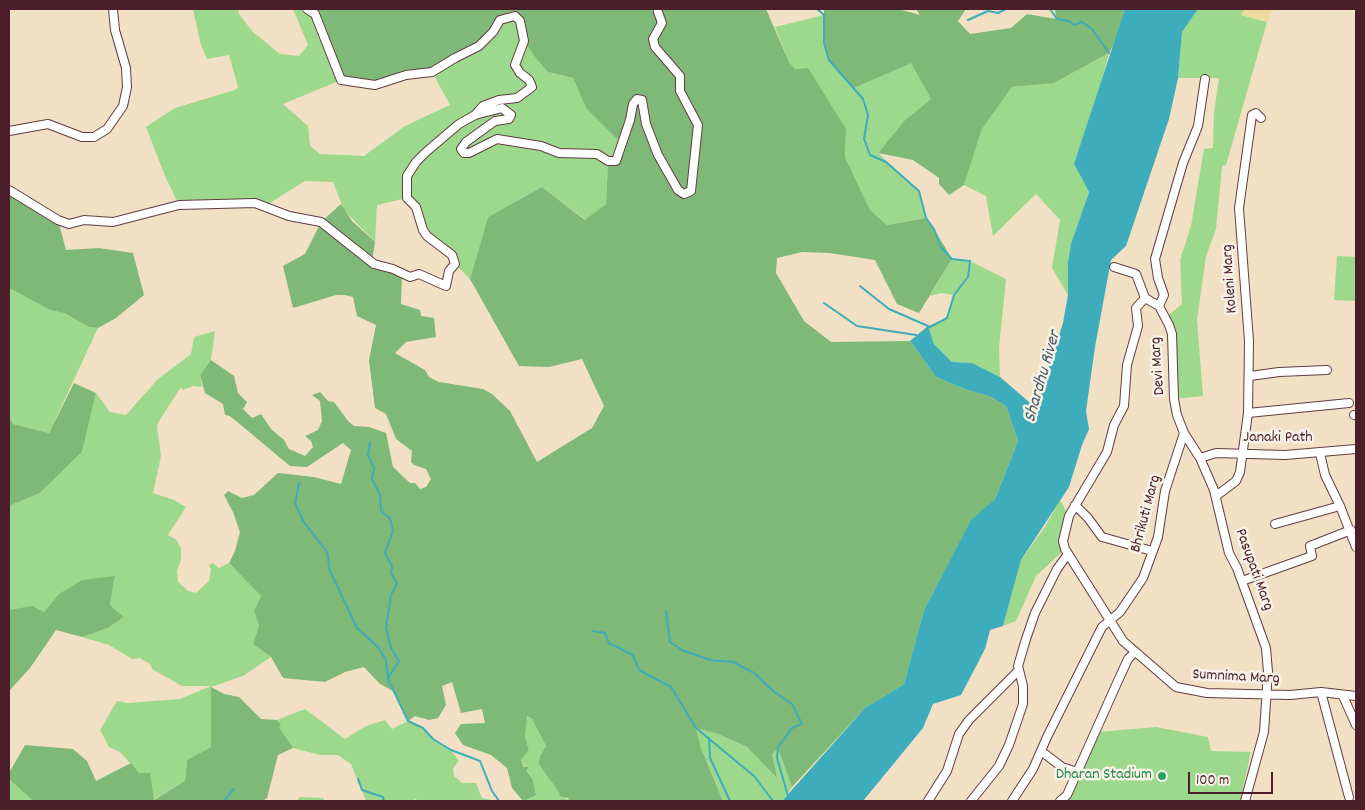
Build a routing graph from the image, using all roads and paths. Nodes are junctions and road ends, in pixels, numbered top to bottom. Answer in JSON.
{"nodes":[{"id":1,"x":113,"y":9,"type":"edge"},
{"id":2,"x":307,"y":9,"type":"edge"},
{"id":3,"x":658,"y":12,"type":"dead end"},
{"id":4,"x":1205,"y":79,"type":"dead end"},
{"id":5,"x":475,"y":115,"type":"junction"},
{"id":6,"x":1261,"y":118,"type":"dead end"},
{"id":7,"x":9,"y":131,"type":"edge"},
{"id":8,"x":9,"y":190,"type":"edge"},
{"id":9,"x":1114,"y":267,"type":"dead end"},
{"id":10,"x":1145,"y":298,"type":"junction"},
{"id":11,"x":1158,"y":306,"type":"junction"},
{"id":12,"x":1327,"y":370,"type":"dead end"},
{"id":13,"x":1250,"y":376,"type":"junction"},
{"id":14,"x":1349,"y":403,"type":"dead end"},
{"id":15,"x":1248,"y":414,"type":"junction"},
{"id":16,"x":1184,"y":433,"type":"junction"},
{"id":17,"x":1356,"y":449,"type":"edge"},
{"id":18,"x":1242,"y":452,"type":"junction"},
{"id":19,"x":1320,"y":453,"type":"junction"},
{"id":20,"x":1200,"y":458,"type":"junction"},
{"id":21,"x":1216,"y":496,"type":"junction"},
{"id":22,"x":1075,"y":505,"type":"junction"},
{"id":23,"x":1340,"y":506,"type":"junction"},
{"id":24,"x":1275,"y":524,"type":"dead end"},
{"id":25,"x":1350,"y":530,"type":"junction"},
{"id":26,"x":1356,"y":547,"type":"edge"},
{"id":27,"x":1152,"y":552,"type":"junction"},
{"id":28,"x":1068,"y":554,"type":"junction"},
{"id":29,"x":1242,"y":582,"type":"junction"},
{"id":30,"x":1111,"y":622,"type":"junction"},
{"id":31,"x":1134,"y":653,"type":"junction"},
{"id":32,"x":1018,"y":671,"type":"junction"},
{"id":33,"x":1321,"y":692,"type":"junction"},
{"id":34,"x":1266,"y":694,"type":"junction"},
{"id":35,"x":1343,"y":696,"type":"junction"},
{"id":36,"x":1356,"y":696,"type":"edge"},
{"id":37,"x":1356,"y":726,"type":"edge"},
{"id":38,"x":1041,"y":751,"type":"junction"},
{"id":39,"x":1077,"y":772,"type":"junction"},
{"id":40,"x":1349,"y":797,"type":"dead end"},
{"id":41,"x":928,"y":801,"type":"edge"},
{"id":42,"x":971,"y":801,"type":"edge"},
{"id":43,"x":1012,"y":801,"type":"edge"},
{"id":44,"x":1060,"y":801,"type":"edge"},
{"id":45,"x":1245,"y":801,"type":"edge"}],
"edges":[{"from":1,"to":7,"type":"street"},
{"from":2,"to":5,"type":"street"},
{"from":3,"to":5,"type":"street"},
{"from":4,"to":11,"type":"street"},
{"from":5,"to":8,"type":"street"},
{"from":6,"to":13,"type":"street","name":"Koleni Marg"},
{"from":9,"to":10,"type":"street"},
{"from":10,"to":11,"type":"street"},
{"from":10,"to":22,"type":"street"},
{"from":11,"to":16,"type":"street","name":"Devi Marg"},
{"from":12,"to":13,"type":"street"},
{"from":13,"to":15,"type":"street","name":"Koleni Marg"},
{"from":14,"to":15,"type":"street"},
{"from":15,"to":18,"type":"street","name":"Koleni Marg"},
{"from":16,"to":20,"type":"street","name":"Devi Marg"},
{"from":16,"to":27,"type":"street","name":"Bhrikuti Marg"},
{"from":17,"to":19,"type":"street","name":"Janaki Path"},
{"from":18,"to":19,"type":"street","name":"Janaki Path"},
{"from":18,"to":20,"type":"street","name":"Janaki Path"},
{"from":18,"to":21,"type":"street","name":"Koleni Marg"},
{"from":19,"to":23,"type":"street"},
{"from":20,"to":21,"type":"street","name":"Pasupati Marg"},
{"from":21,"to":29,"type":"street","name":"Pasupati Marg"},
{"from":22,"to":27,"type":"street"},
{"from":22,"to":28,"type":"street"},
{"from":23,"to":24,"type":"street"},
{"from":23,"to":25,"type":"street"},
{"from":25,"to":26,"type":"street"},
{"from":25,"to":29,"type":"street"},
{"from":27,"to":30,"type":"street","name":"Bhrikuti Marg"},
{"from":28,"to":30,"type":"street","name":"Sumnima Marg"},
{"from":28,"to":32,"type":"street"},
{"from":29,"to":34,"type":"street","name":"Pasupati Marg"},
{"from":30,"to":31,"type":"street","name":"Sumnima Marg"},
{"from":30,"to":38,"type":"street","name":"Bhrikuti Marg"},
{"from":31,"to":34,"type":"street","name":"Sumnima Marg"},
{"from":31,"to":39,"type":"street"},
{"from":32,"to":41,"type":"street"},
{"from":32,"to":42,"type":"street"},
{"from":33,"to":34,"type":"street","name":"Sumnima Marg"},
{"from":33,"to":35,"type":"street","name":"Sumnima Marg"},
{"from":33,"to":40,"type":"street"},
{"from":34,"to":45,"type":"street","name":"Pasupati Marg"},
{"from":35,"to":36,"type":"street","name":"Sumnima Marg"},
{"from":35,"to":37,"type":"street"},
{"from":38,"to":39,"type":"street"},
{"from":38,"to":43,"type":"street","name":"Bhrikuti Marg"},
{"from":39,"to":44,"type":"street"}]}
